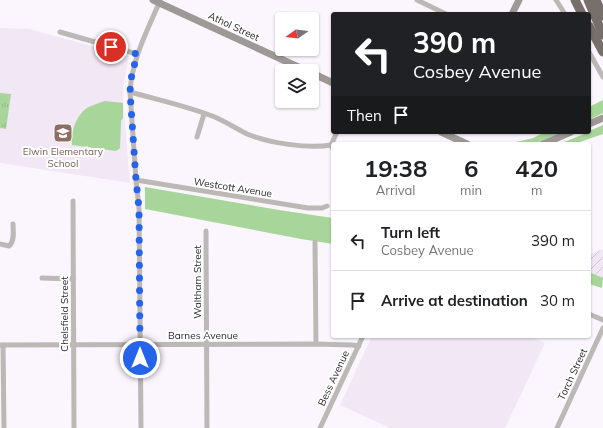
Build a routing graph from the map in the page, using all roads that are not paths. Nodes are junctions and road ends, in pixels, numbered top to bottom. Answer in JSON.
{"nodes":[{"id":1,"x":417,"y":0,"type":"edge"},
{"id":2,"x":519,"y":0,"type":"edge"},
{"id":3,"x":556,"y":0,"type":"edge"},
{"id":4,"x":575,"y":0,"type":"edge"},
{"id":5,"x":588,"y":0,"type":"edge"},
{"id":6,"x":596,"y":0,"type":"edge"},
{"id":7,"x":158,"y":1,"type":"edge"},
{"id":8,"x":442,"y":12,"type":"edge"},
{"id":9,"x":513,"y":12,"type":"edge"},
{"id":10,"x":564,"y":12,"type":"edge"},
{"id":11,"x":581,"y":12,"type":"edge"},
{"id":12,"x":603,"y":16,"type":"edge"},
{"id":13,"x":591,"y":30,"type":"edge"},
{"id":14,"x":60,"y":32,"type":"dead end"},
{"id":15,"x":603,"y":35,"type":"edge"},
{"id":16,"x":603,"y":52,"type":"edge"},
{"id":17,"x":137,"y":54,"type":"junction"},
{"id":18,"x":591,"y":56,"type":"edge"},
{"id":19,"x":292,"y":64,"type":"edge"},
{"id":20,"x":319,"y":76,"type":"edge"},
{"id":21,"x":603,"y":77,"type":"edge"},
{"id":22,"x":331,"y":82,"type":"edge"},
{"id":23,"x":130,"y":92,"type":"junction"},
{"id":24,"x":204,"y":114,"type":"junction"},
{"id":25,"x":603,"y":118,"type":"edge"},
{"id":26,"x":591,"y":123,"type":"edge"},
{"id":27,"x":566,"y":134,"type":"edge"},
{"id":28,"x":197,"y":137,"type":"dead end"},
{"id":29,"x":548,"y":142,"type":"edge"},
{"id":30,"x":331,"y":147,"type":"edge"},
{"id":31,"x":136,"y":180,"type":"junction"},
{"id":32,"x":73,"y":201,"type":"dead end"},
{"id":33,"x":327,"y":206,"type":"dead end"},
{"id":34,"x":13,"y":224,"type":"dead end"},
{"id":35,"x":206,"y":231,"type":"dead end"},
{"id":36,"x":315,"y":242,"type":"dead end"},
{"id":37,"x":0,"y":244,"type":"edge"},
{"id":38,"x":42,"y":278,"type":"dead end"},
{"id":39,"x":73,"y":279,"type":"junction"},
{"id":40,"x":591,"y":315,"type":"edge"},
{"id":41,"x":603,"y":320,"type":"edge"},
{"id":42,"x":603,"y":328,"type":"edge"},
{"id":43,"x":362,"y":338,"type":"edge"},
{"id":44,"x":140,"y":344,"type":"junction"},
{"id":45,"x":207,"y":344,"type":"junction"},
{"id":46,"x":316,"y":344,"type":"junction"},
{"id":47,"x":1,"y":345,"type":"edge"},
{"id":48,"x":74,"y":345,"type":"junction"},
{"id":49,"x":359,"y":346,"type":"junction"},
{"id":50,"x":4,"y":428,"type":"edge"},
{"id":51,"x":74,"y":428,"type":"edge"},
{"id":52,"x":141,"y":428,"type":"edge"},
{"id":53,"x":207,"y":428,"type":"edge"},
{"id":54,"x":320,"y":428,"type":"edge"},
{"id":55,"x":557,"y":428,"type":"edge"}],
"edges":[{"from":1,"to":8,"type":"street"},
{"from":2,"to":9,"type":"street"},
{"from":3,"to":10,"type":"street"},
{"from":4,"to":11,"type":"highway"},
{"from":5,"to":15,"type":"highway"},
{"from":6,"to":12,"type":"highway"},
{"from":7,"to":17,"type":"street"},
{"from":7,"to":19,"type":"street","name":"Athol Street"},
{"from":13,"to":16,"type":"highway"},
{"from":14,"to":17,"type":"street"},
{"from":17,"to":23,"type":"street"},
{"from":18,"to":21,"type":"street"},
{"from":20,"to":22,"type":"street"},
{"from":23,"to":24,"type":"street"},
{"from":23,"to":31,"type":"street"},
{"from":24,"to":28,"type":"street"},
{"from":24,"to":30,"type":"street"},
{"from":25,"to":26,"type":"street"},
{"from":27,"to":29,"type":"street"},
{"from":31,"to":33,"type":"street","name":"Westcott Avenue"},
{"from":31,"to":44,"type":"street"},
{"from":32,"to":39,"type":"street","name":"Chelsfield Street"},
{"from":34,"to":37,"type":"street"},
{"from":35,"to":45,"type":"street","name":"Waltham Street"},
{"from":36,"to":46,"type":"street"},
{"from":38,"to":39,"type":"street"},
{"from":39,"to":48,"type":"street","name":"Chelsfield Street"},
{"from":40,"to":41,"type":"street"},
{"from":42,"to":55,"type":"street","name":"Torch Street"},
{"from":43,"to":49,"type":"street","name":"Bess Avenue"},
{"from":44,"to":45,"type":"street","name":"Barnes Avenue"},
{"from":44,"to":48,"type":"street","name":"Barnes Avenue"},
{"from":44,"to":52,"type":"street"},
{"from":45,"to":46,"type":"street","name":"Barnes Avenue"},
{"from":45,"to":53,"type":"street","name":"Waltham Street"},
{"from":46,"to":49,"type":"street","name":"Barnes Avenue"},
{"from":47,"to":48,"type":"street","name":"Barnes Avenue"},
{"from":47,"to":50,"type":"street"},
{"from":48,"to":51,"type":"street","name":"Chelsfield Street"},
{"from":49,"to":54,"type":"street","name":"Bess Avenue"}]}
